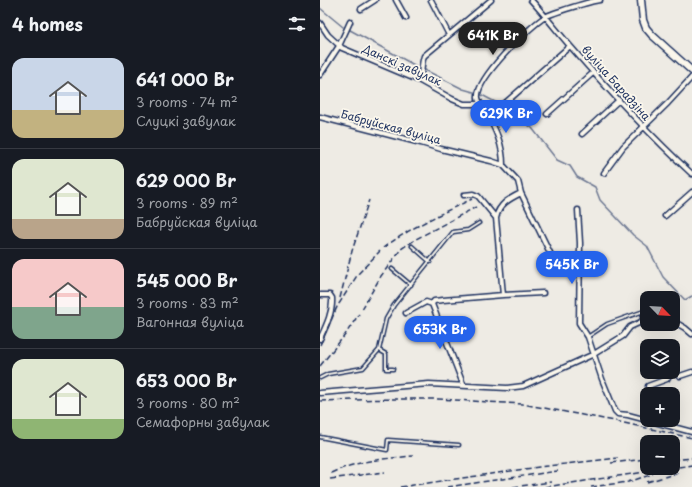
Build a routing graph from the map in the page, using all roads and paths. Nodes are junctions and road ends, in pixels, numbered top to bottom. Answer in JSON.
{"nodes":[{"id":1,"x":375,"y":0,"type":"edge"},
{"id":2,"x":396,"y":0,"type":"edge"},
{"id":3,"x":432,"y":0,"type":"edge"},
{"id":4,"x":491,"y":0,"type":"edge"},
{"id":5,"x":531,"y":0,"type":"edge"},
{"id":6,"x":596,"y":0,"type":"edge"},
{"id":7,"x":600,"y":0,"type":"edge"},
{"id":8,"x":641,"y":0,"type":"edge"},
{"id":9,"x":361,"y":9,"type":"dead end"},
{"id":10,"x":546,"y":16,"type":"junction"},
{"id":11,"x":406,"y":18,"type":"dead end"},
{"id":12,"x":350,"y":22,"type":"dead end"},
{"id":13,"x":320,"y":23,"type":"edge"},
{"id":14,"x":449,"y":35,"type":"junction"},
{"id":15,"x":339,"y":46,"type":"junction"},
{"id":16,"x":570,"y":46,"type":"junction"},
{"id":17,"x":692,"y":71,"type":"edge"},
{"id":18,"x":594,"y":72,"type":"junction"},
{"id":19,"x":320,"y":75,"type":"edge"},
{"id":20,"x":692,"y":77,"type":"edge"},
{"id":21,"x":420,"y":81,"type":"junction"},
{"id":22,"x":619,"y":100,"type":"junction"},
{"id":23,"x":485,"y":110,"type":"junction"},
{"id":24,"x":547,"y":114,"type":"dead end"},
{"id":25,"x":320,"y":117,"type":"edge"},
{"id":26,"x":644,"y":127,"type":"junction"},
{"id":27,"x":582,"y":134,"type":"dead end"},
{"id":28,"x":503,"y":165,"type":"junction"},
{"id":29,"x":604,"y":173,"type":"dead end"},
{"id":30,"x":692,"y":174,"type":"edge"},
{"id":31,"x":692,"y":192,"type":"edge"},
{"id":32,"x":521,"y":193,"type":"junction"},
{"id":33,"x":464,"y":195,"type":"dead end"},
{"id":34,"x":578,"y":210,"type":"dead end"},
{"id":35,"x":665,"y":216,"type":"dead end"},
{"id":36,"x":496,"y":218,"type":"junction"},
{"id":37,"x":479,"y":222,"type":"dead end"},
{"id":38,"x":412,"y":246,"type":"dead end"},
{"id":39,"x":554,"y":261,"type":"dead end"},
{"id":40,"x":430,"y":262,"type":"junction"},
{"id":41,"x":392,"y":269,"type":"dead end"},
{"id":42,"x":411,"y":285,"type":"junction"},
{"id":43,"x":542,"y":293,"type":"dead end"},
{"id":44,"x":320,"y":295,"type":"edge"},
{"id":45,"x":503,"y":295,"type":"junction"},
{"id":46,"x":432,"y":304,"type":"junction"},
{"id":47,"x":640,"y":312,"type":"edge"},
{"id":48,"x":406,"y":313,"type":"dead end"},
{"id":49,"x":640,"y":322,"type":"edge"},
{"id":50,"x":680,"y":325,"type":"edge"},
{"id":51,"x":692,"y":334,"type":"edge"},
{"id":52,"x":588,"y":337,"type":"junction"},
{"id":53,"x":320,"y":339,"type":"edge"},
{"id":54,"x":379,"y":350,"type":"junction"},
{"id":55,"x":594,"y":354,"type":"junction"},
{"id":56,"x":393,"y":369,"type":"dead end"},
{"id":57,"x":692,"y":372,"type":"edge"},
{"id":58,"x":320,"y":378,"type":"edge"},
{"id":59,"x":463,"y":384,"type":"junction"},
{"id":60,"x":648,"y":387,"type":"edge"},
{"id":61,"x":320,"y":393,"type":"edge"},
{"id":62,"x":640,"y":418,"type":"edge"},
{"id":63,"x":673,"y":427,"type":"edge"},
{"id":64,"x":692,"y":432,"type":"edge"},
{"id":65,"x":320,"y":437,"type":"edge"},
{"id":66,"x":459,"y":445,"type":"dead end"}],
"edges":[{"from":1,"to":9,"type":"street"},
{"from":2,"to":11,"type":"street"},
{"from":3,"to":14,"type":"street"},
{"from":4,"to":14,"type":"street"},
{"from":5,"to":10,"type":"street","name":"вуліца Барадзіна"},
{"from":6,"to":7,"type":"street"},
{"from":6,"to":10,"type":"street"},
{"from":8,"to":17,"type":"main road"},
{"from":10,"to":16,"type":"street","name":"вуліца Барадзіна"},
{"from":10,"to":23,"type":"street"},
{"from":12,"to":15,"type":"street"},
{"from":13,"to":15,"type":"street","name":"Данскі завулак"},
{"from":14,"to":21,"type":"street"},
{"from":15,"to":19,"type":"street"},
{"from":15,"to":21,"type":"street","name":"Данскі завулак"},
{"from":16,"to":18,"type":"street","name":"вуліца Барадзіна"},
{"from":16,"to":23,"type":"street"},
{"from":18,"to":22,"type":"street","name":"вуліца Барадзіна"},
{"from":18,"to":24,"type":"street"},
{"from":20,"to":26,"type":"street"},
{"from":21,"to":23,"type":"street","name":"Данскі завулак"},
{"from":22,"to":26,"type":"street","name":"вуліца Барадзіна"},
{"from":22,"to":27,"type":"street"},
{"from":23,"to":28,"type":"street"},
{"from":25,"to":28,"type":"street","name":"Бабруйская вуліца"},
{"from":26,"to":29,"type":"street"},
{"from":26,"to":30,"type":"street","name":"вуліца Барадзіна"},
{"from":28,"to":32,"type":"street","name":"Бабруйская вуліца"},
{"from":31,"to":35,"type":"street"},
{"from":32,"to":36,"type":"street"},
{"from":32,"to":39,"type":"street","name":"Бабруйская вуліца"},
{"from":33,"to":36,"type":"street"},
{"from":34,"to":52,"type":"street"},
{"from":36,"to":45,"type":"street"},
{"from":37,"to":40,"type":"lane"},
{"from":38,"to":40,"type":"lane"},
{"from":40,"to":42,"type":"lane"},
{"from":41,"to":42,"type":"lane"},
{"from":42,"to":54,"type":"lane"},
{"from":43,"to":45,"type":"street"},
{"from":44,"to":53,"type":"street"},
{"from":45,"to":46,"type":"street"},
{"from":46,"to":48,"type":"street"},
{"from":46,"to":59,"type":"street"},
{"from":47,"to":52,"type":"lane"},
{"from":49,"to":55,"type":"street"},
{"from":50,"to":51,"type":"street"},
{"from":52,"to":55,"type":"street"},
{"from":54,"to":56,"type":"lane"},
{"from":54,"to":58,"type":"lane"},
{"from":55,"to":59,"type":"street"},
{"from":55,"to":62,"type":"street"},
{"from":57,"to":60,"type":"street"},
{"from":59,"to":61,"type":"street"},
{"from":63,"to":64,"type":"street"},
{"from":65,"to":66,"type":"lane"}]}
